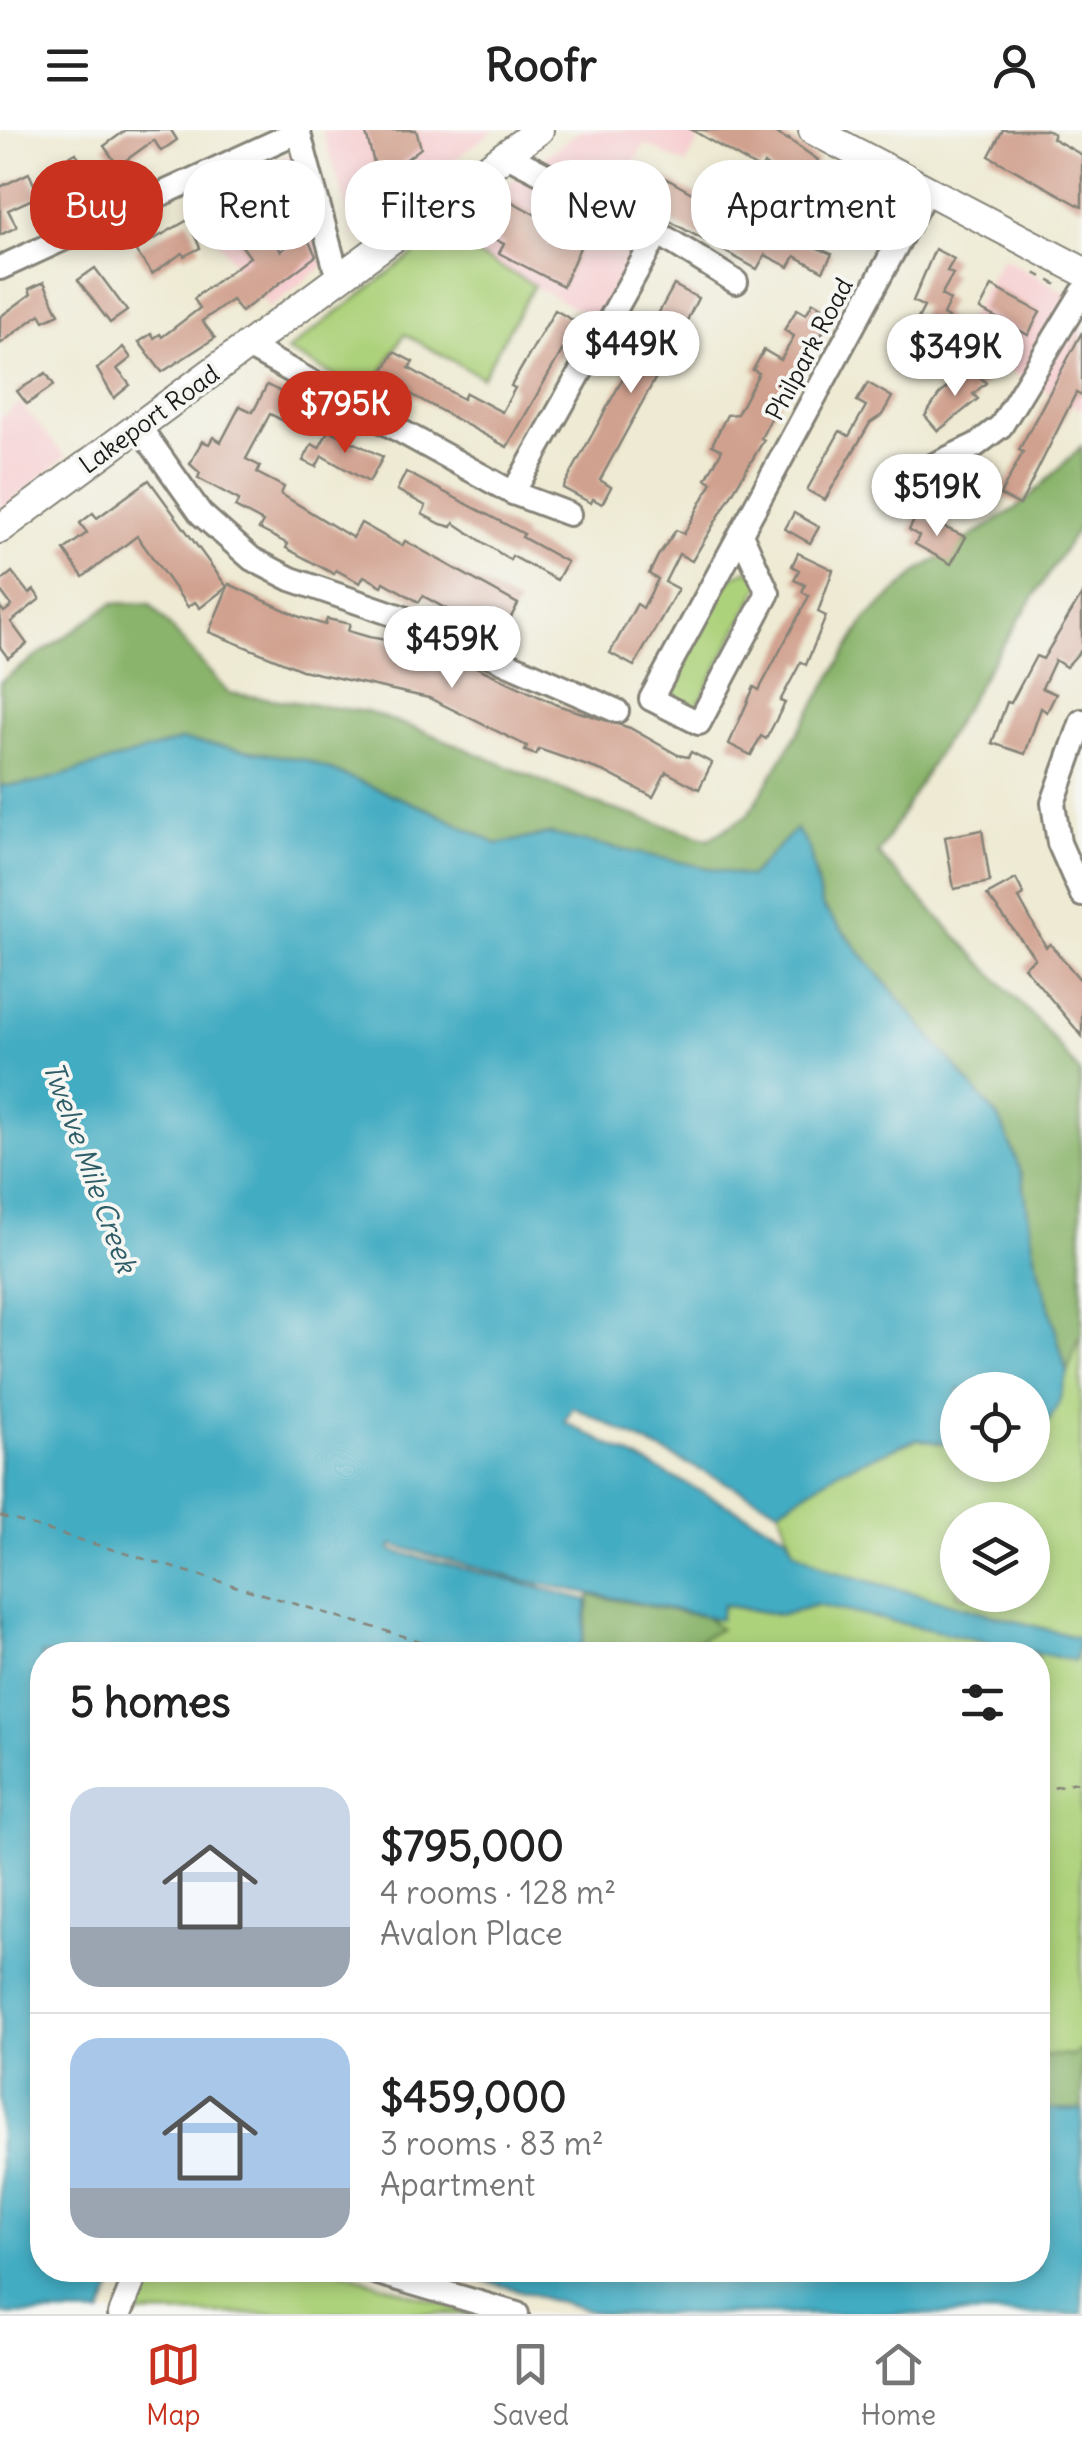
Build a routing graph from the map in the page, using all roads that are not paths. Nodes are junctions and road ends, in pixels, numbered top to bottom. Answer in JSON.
{"nodes":[{"id":1,"x":298,"y":130,"type":"edge"},
{"id":2,"x":539,"y":130,"type":"edge"},
{"id":3,"x":814,"y":130,"type":"edge"},
{"id":4,"x":505,"y":154,"type":"junction"},
{"id":5,"x":869,"y":160,"type":"edge"},
{"id":6,"x":531,"y":167,"type":"edge"},
{"id":7,"x":931,"y":194,"type":"edge"},
{"id":8,"x":671,"y":241,"type":"edge"},
{"id":9,"x":648,"y":250,"type":"edge"},
{"id":10,"x":894,"y":250,"type":"edge"},
{"id":11,"x":0,"y":268,"type":"edge"},
{"id":12,"x":1082,"y":271,"type":"edge"},
{"id":13,"x":338,"y":278,"type":"junction"},
{"id":14,"x":736,"y":282,"type":"dead end"},
{"id":15,"x":1082,"y":293,"type":"edge"},
{"id":16,"x":248,"y":346,"type":"junction"},
{"id":17,"x":138,"y":426,"type":"junction"},
{"id":18,"x":907,"y":478,"type":"dead end"},
{"id":19,"x":512,"y":493,"type":"junction"},
{"id":20,"x":569,"y":514,"type":"dead end"},
{"id":21,"x":0,"y":529,"type":"edge"},
{"id":22,"x":741,"y":534,"type":"junction"},
{"id":23,"x":617,"y":712,"type":"dead end"},
{"id":24,"x":1082,"y":721,"type":"edge"},
{"id":25,"x":1082,"y":895,"type":"edge"},
{"id":26,"x":133,"y":2282,"type":"edge"},
{"id":27,"x":409,"y":2282,"type":"edge"},
{"id":28,"x":120,"y":2314,"type":"edge"},
{"id":29,"x":517,"y":2314,"type":"edge"}],
"edges":[{"from":1,"to":11,"type":"street"},
{"from":1,"to":13,"type":"street"},
{"from":2,"to":4,"type":"main road","name":"Lakeport Road"},
{"from":3,"to":5,"type":"main road"},
{"from":4,"to":6,"type":"street"},
{"from":4,"to":13,"type":"main road","name":"Lakeport Road"},
{"from":7,"to":12,"type":"main road"},
{"from":8,"to":14,"type":"street"},
{"from":9,"to":19,"type":"street"},
{"from":10,"to":22,"type":"street","name":"Philpark Road"},
{"from":13,"to":16,"type":"main road","name":"Lakeport Road"},
{"from":15,"to":18,"type":"street"},
{"from":16,"to":17,"type":"main road","name":"Lakeport Road"},
{"from":16,"to":19,"type":"street"},
{"from":17,"to":21,"type":"main road","name":"Lakeport Road"},
{"from":17,"to":23,"type":"street"},
{"from":19,"to":20,"type":"street"},
{"from":22,"to":22,"type":"street","name":"Philpark Road"},
{"from":24,"to":25,"type":"street"},
{"from":26,"to":28,"type":"street"},
{"from":27,"to":29,"type":"street"}]}
